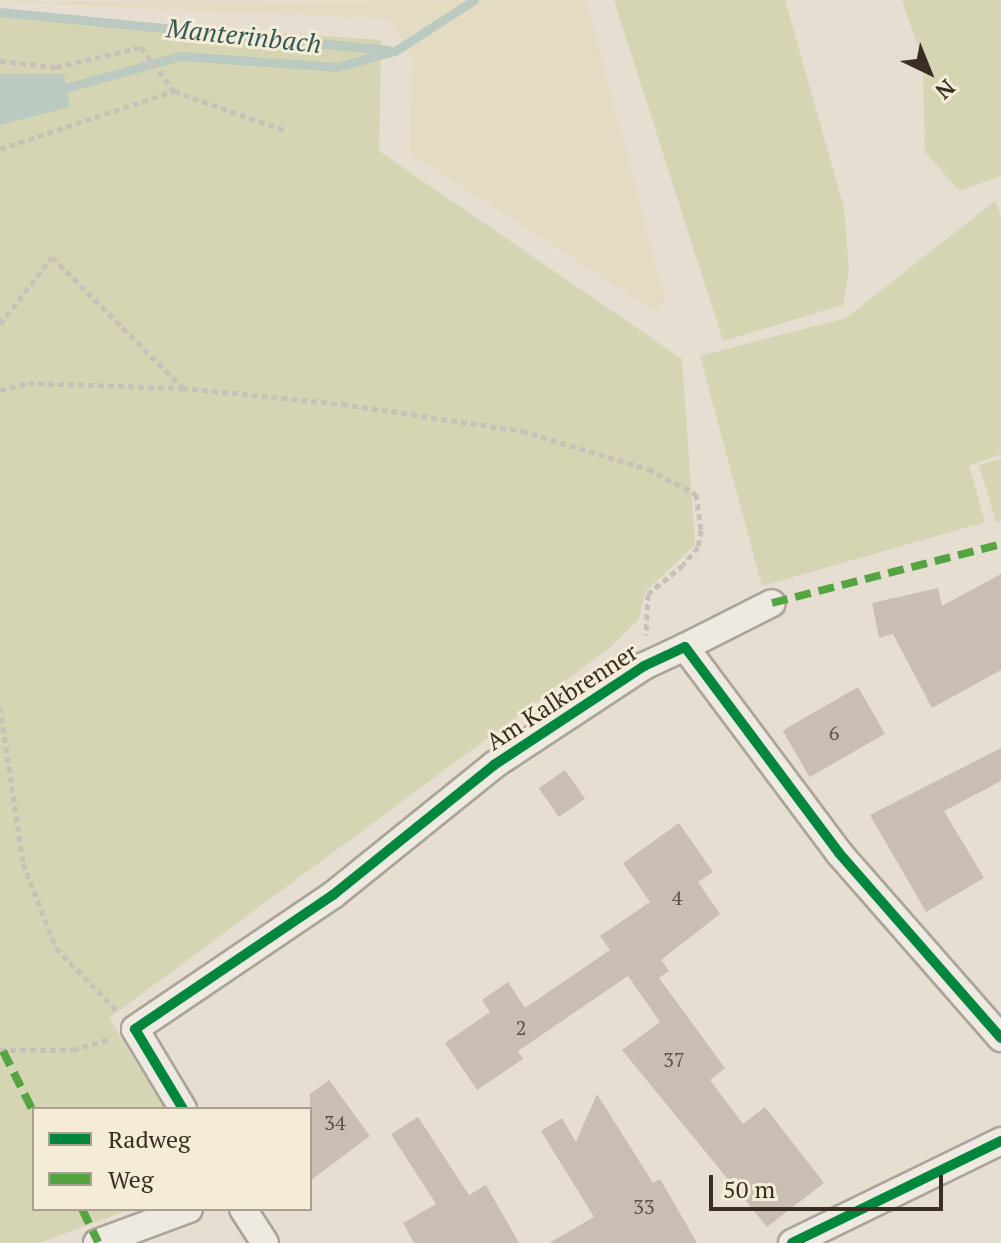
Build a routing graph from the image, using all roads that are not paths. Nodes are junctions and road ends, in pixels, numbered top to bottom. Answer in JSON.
{"nodes":[{"id":1,"x":772,"y":603,"type":"dead end"},
{"id":2,"x":685,"y":647,"type":"junction"},
{"id":3,"x":1001,"y":1038,"type":"edge"},
{"id":4,"x":182,"y":1107,"type":"edge"},
{"id":5,"x":1001,"y":1141,"type":"edge"},
{"id":6,"x":184,"y":1211,"type":"edge"},
{"id":7,"x":244,"y":1211,"type":"edge"},
{"id":8,"x":97,"y":1243,"type":"edge"},
{"id":9,"x":265,"y":1243,"type":"edge"},
{"id":10,"x":792,"y":1243,"type":"edge"}],
"edges":[{"from":1,"to":2,"type":"street","name":"Am Kalkbrenner"},
{"from":2,"to":3,"type":"street"},
{"from":2,"to":4,"type":"street","name":"Am Kalkbrenner"},
{"from":5,"to":10,"type":"street"},
{"from":6,"to":8,"type":"street"},
{"from":7,"to":9,"type":"street"}]}
